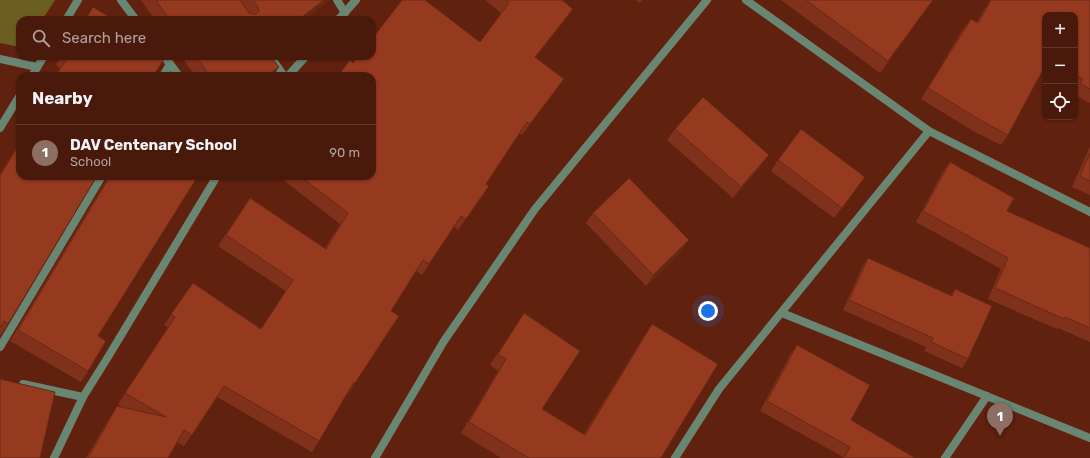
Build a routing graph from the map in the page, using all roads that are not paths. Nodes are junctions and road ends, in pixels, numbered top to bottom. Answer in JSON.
{"nodes":[{"id":1,"x":78,"y":0,"type":"edge"},
{"id":2,"x":121,"y":0,"type":"edge"},
{"id":3,"x":337,"y":0,"type":"edge"},
{"id":4,"x":356,"y":0,"type":"edge"},
{"id":5,"x":707,"y":0,"type":"edge"},
{"id":6,"x":746,"y":0,"type":"edge"},
{"id":7,"x":345,"y":12,"type":"junction"},
{"id":8,"x":68,"y":16,"type":"edge"},
{"id":9,"x":133,"y":16,"type":"edge"},
{"id":10,"x":342,"y":16,"type":"edge"},
{"id":11,"x":0,"y":60,"type":"edge"},
{"id":12,"x":41,"y":60,"type":"edge"},
{"id":13,"x":167,"y":60,"type":"edge"},
{"id":14,"x":273,"y":60,"type":"edge"},
{"id":15,"x":302,"y":60,"type":"edge"},
{"id":16,"x":170,"y":64,"type":"junction"},
{"id":17,"x":37,"y":67,"type":"junction"},
{"id":18,"x":34,"y":72,"type":"edge"},
{"id":19,"x":165,"y":72,"type":"edge"},
{"id":20,"x":176,"y":72,"type":"edge"},
{"id":21,"x":281,"y":72,"type":"edge"},
{"id":22,"x":292,"y":72,"type":"edge"},
{"id":23,"x":16,"y":102,"type":"edge"},
{"id":24,"x":0,"y":128,"type":"edge"},
{"id":25,"x":929,"y":130,"type":"junction"},
{"id":26,"x":100,"y":180,"type":"edge"},
{"id":27,"x":215,"y":180,"type":"edge"},
{"id":28,"x":1090,"y":212,"type":"edge"},
{"id":29,"x":782,"y":313,"type":"junction"},
{"id":30,"x":0,"y":347,"type":"edge"},
{"id":31,"x":15,"y":383,"type":"edge"},
{"id":32,"x":987,"y":396,"type":"junction"},
{"id":33,"x":83,"y":397,"type":"junction"},
{"id":34,"x":1090,"y":438,"type":"edge"},
{"id":35,"x":54,"y":458,"type":"edge"},
{"id":36,"x":375,"y":458,"type":"edge"},
{"id":37,"x":675,"y":458,"type":"edge"},
{"id":38,"x":945,"y":458,"type":"edge"}],
"edges":[{"from":1,"to":8,"type":"street"},
{"from":2,"to":9,"type":"street"},
{"from":3,"to":7,"type":"street"},
{"from":4,"to":7,"type":"street"},
{"from":5,"to":36,"type":"street"},
{"from":6,"to":25,"type":"street"},
{"from":7,"to":10,"type":"street"},
{"from":11,"to":17,"type":"street"},
{"from":12,"to":17,"type":"street"},
{"from":13,"to":16,"type":"street"},
{"from":14,"to":21,"type":"street"},
{"from":15,"to":22,"type":"street"},
{"from":16,"to":19,"type":"street"},
{"from":16,"to":20,"type":"street"},
{"from":17,"to":18,"type":"street"},
{"from":23,"to":24,"type":"street"},
{"from":25,"to":28,"type":"street"},
{"from":25,"to":29,"type":"street"},
{"from":26,"to":30,"type":"street"},
{"from":27,"to":33,"type":"street"},
{"from":29,"to":32,"type":"street"},
{"from":29,"to":37,"type":"street"},
{"from":31,"to":33,"type":"street"},
{"from":32,"to":34,"type":"street"},
{"from":32,"to":38,"type":"street"},
{"from":33,"to":35,"type":"street"}]}
